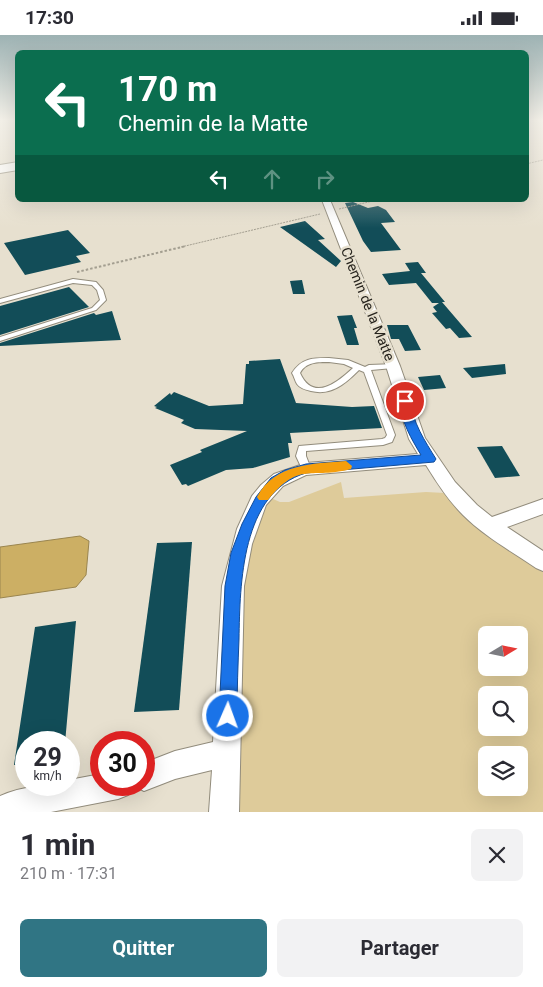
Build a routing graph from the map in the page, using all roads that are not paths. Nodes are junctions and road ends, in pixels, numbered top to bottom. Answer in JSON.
{"nodes":[{"id":1,"x":15,"y":166,"type":"edge"},
{"id":2,"x":0,"y":169,"type":"edge"},
{"id":3,"x":328,"y":205,"type":"edge"},
{"id":4,"x":0,"y":301,"type":"edge"},
{"id":5,"x":0,"y":339,"type":"edge"},
{"id":6,"x":393,"y":366,"type":"junction"},
{"id":7,"x":356,"y":369,"type":"junction"},
{"id":8,"x":367,"y":370,"type":"junction"},
{"id":9,"x":430,"y":459,"type":"junction"},
{"id":10,"x":306,"y":469,"type":"junction"},
{"id":11,"x":543,"y":506,"type":"edge"},
{"id":12,"x":489,"y":526,"type":"junction"},
{"id":13,"x":543,"y":562,"type":"edge"},
{"id":14,"x":226,"y":753,"type":"junction"},
{"id":15,"x":155,"y":773,"type":"edge"},
{"id":16,"x":90,"y":790,"type":"edge"},
{"id":17,"x":0,"y":810,"type":"edge"},
{"id":18,"x":224,"y":812,"type":"edge"}],
"edges":[{"from":1,"to":2,"type":"main road"},
{"from":3,"to":6,"type":"street","name":"Chemin de la Matte"},
{"from":4,"to":5,"type":"lane"},
{"from":6,"to":8,"type":"lane"},
{"from":6,"to":9,"type":"street","name":"Chemin de la Matte"},
{"from":7,"to":7,"type":"lane"},
{"from":7,"to":8,"type":"lane"},
{"from":8,"to":10,"type":"lane"},
{"from":9,"to":10,"type":"street"},
{"from":9,"to":12,"type":"street","name":"Chemin de la Matte"},
{"from":10,"to":14,"type":"street"},
{"from":11,"to":12,"type":"street"},
{"from":12,"to":13,"type":"street","name":"Chemin de la Matte"},
{"from":14,"to":15,"type":"street"},
{"from":14,"to":18,"type":"street"},
{"from":16,"to":17,"type":"street"}]}
